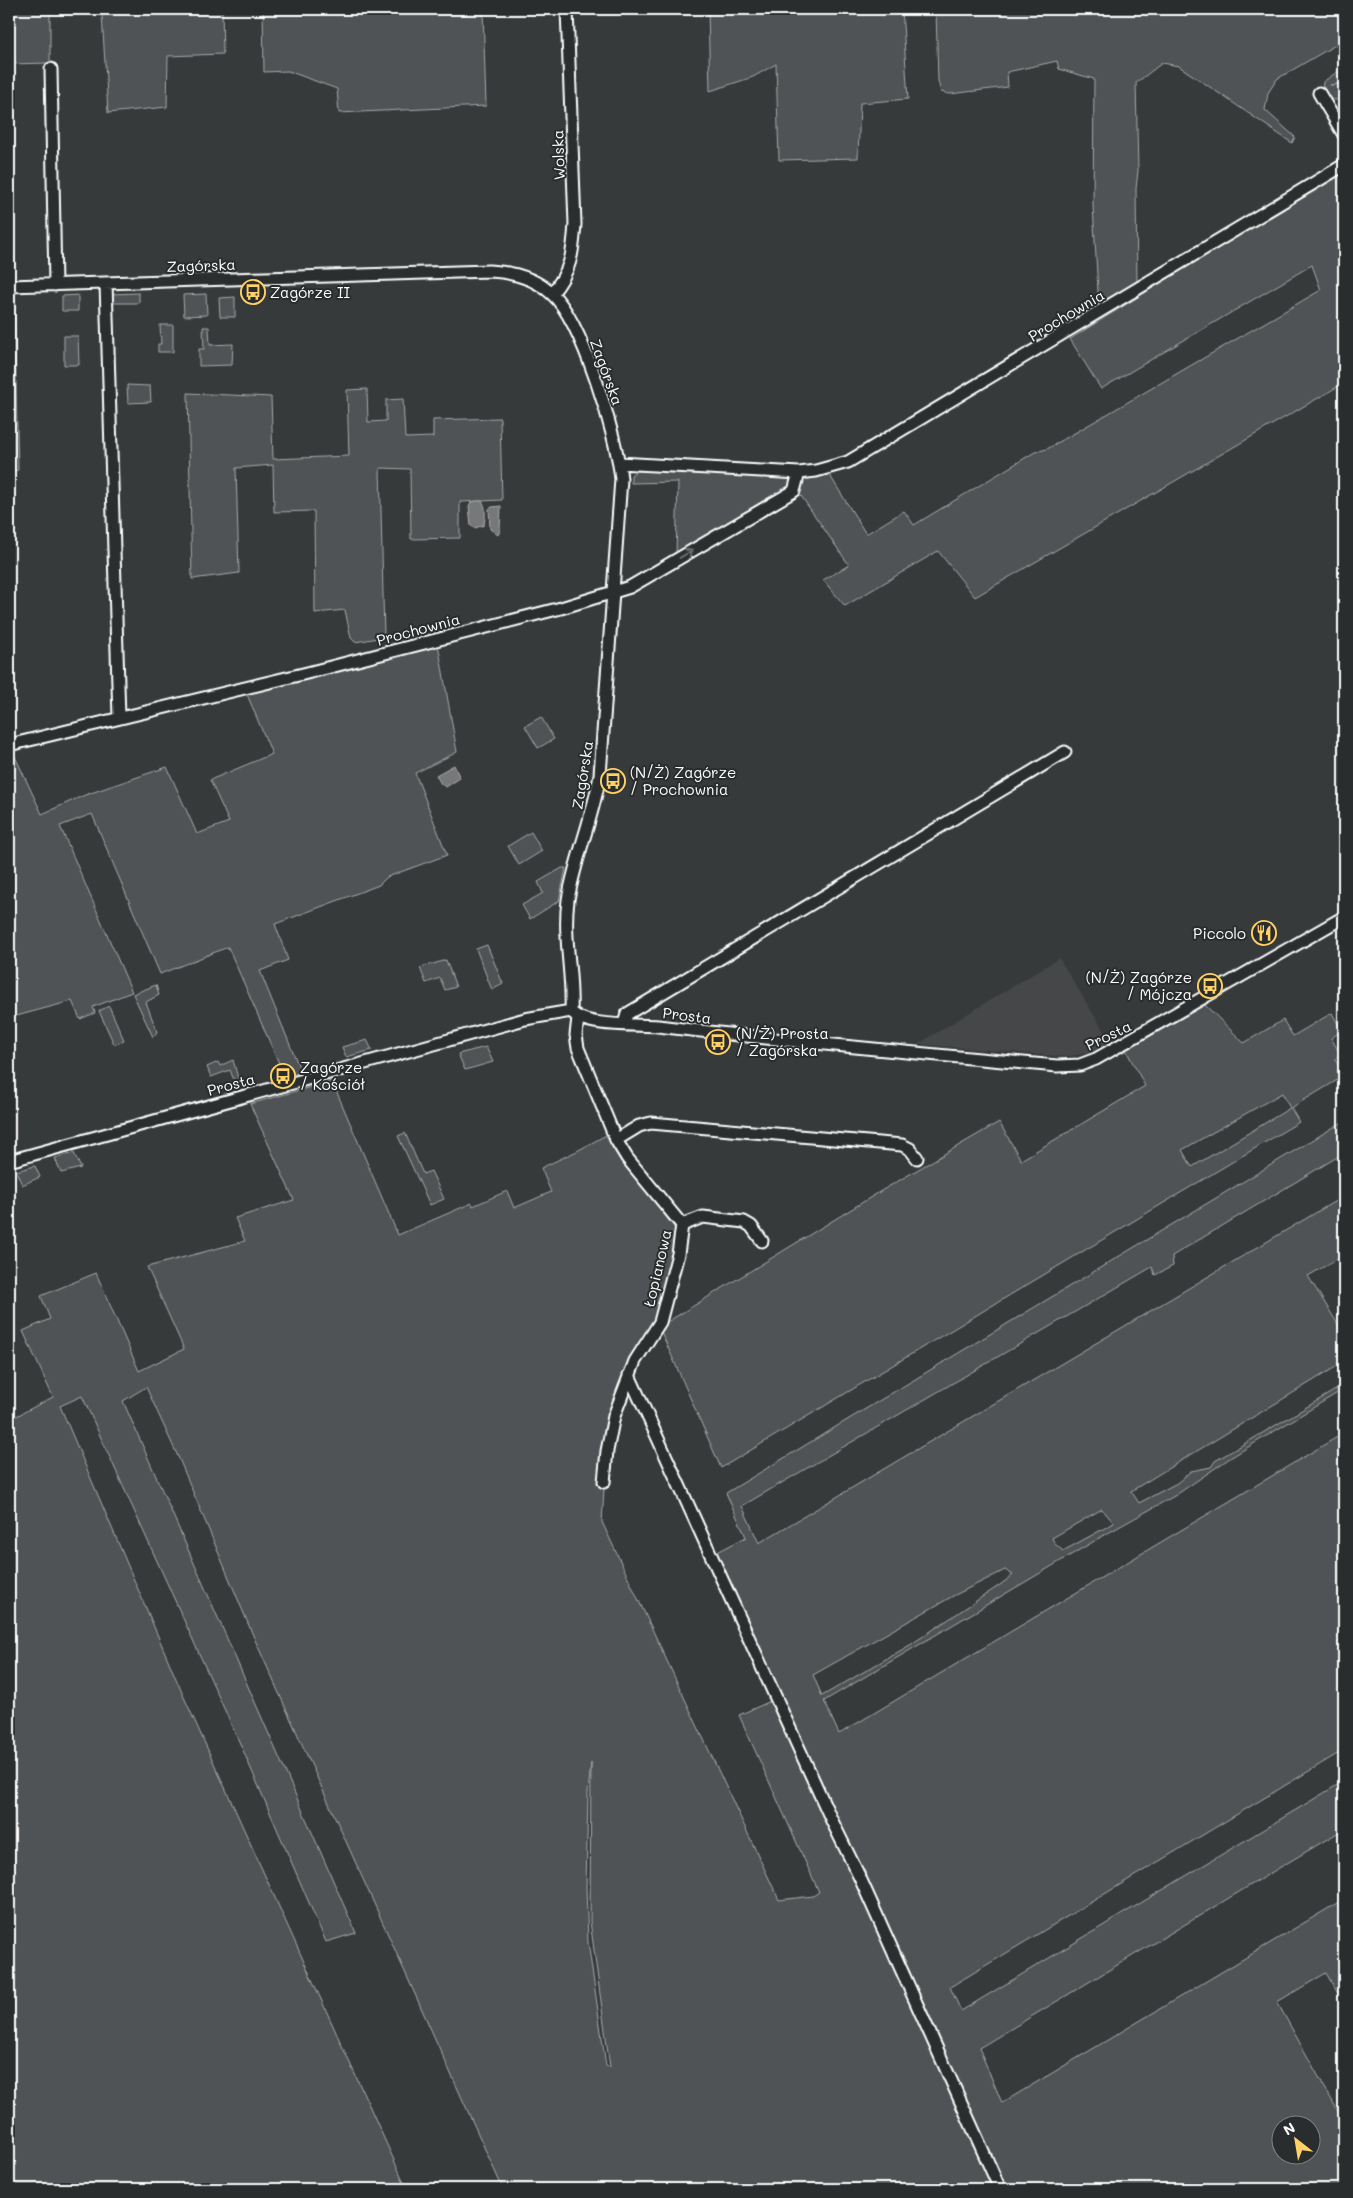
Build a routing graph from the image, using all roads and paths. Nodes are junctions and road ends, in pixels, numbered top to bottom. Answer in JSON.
{"nodes":[{"id":1,"x":567,"y":9,"type":"edge"},
{"id":2,"x":51,"y":69,"type":"dead end"},
{"id":3,"x":1319,"y":93,"type":"dead end"},
{"id":4,"x":1344,"y":135,"type":"edge"},
{"id":5,"x":1344,"y":166,"type":"edge"},
{"id":6,"x":106,"y":283,"type":"junction"},
{"id":7,"x":56,"y":285,"type":"junction"},
{"id":8,"x":9,"y":286,"type":"edge"},
{"id":9,"x":552,"y":294,"type":"junction"},
{"id":10,"x":619,"y":463,"type":"junction"},
{"id":11,"x":799,"y":472,"type":"junction"},
{"id":12,"x":613,"y":592,"type":"junction"},
{"id":13,"x":119,"y":718,"type":"junction"},
{"id":14,"x":9,"y":746,"type":"edge"},
{"id":15,"x":1065,"y":752,"type":"dead end"},
{"id":16,"x":1341,"y":923,"type":"edge"},
{"id":17,"x":574,"y":1015,"type":"junction"},
{"id":18,"x":624,"y":1024,"type":"junction"},
{"id":19,"x":616,"y":1140,"type":"junction"},
{"id":20,"x":917,"y":1158,"type":"dead end"},
{"id":21,"x":9,"y":1161,"type":"edge"},
{"id":22,"x":682,"y":1225,"type":"junction"},
{"id":23,"x":762,"y":1241,"type":"dead end"},
{"id":24,"x":629,"y":1375,"type":"junction"},
{"id":25,"x":604,"y":1482,"type":"dead end"},
{"id":26,"x":1000,"y":2189,"type":"edge"}],
"edges":[{"from":1,"to":9,"type":"street","name":"Wolska"},
{"from":2,"to":7,"type":"street"},
{"from":3,"to":4,"type":"street"},
{"from":5,"to":11,"type":"street","name":"Prochownia"},
{"from":6,"to":7,"type":"street","name":"Zagórska"},
{"from":6,"to":9,"type":"street","name":"Zagórska"},
{"from":6,"to":13,"type":"street"},
{"from":7,"to":8,"type":"street","name":"Zagórska"},
{"from":9,"to":10,"type":"street","name":"Zagórska"},
{"from":10,"to":11,"type":"street","name":"Prochownia"},
{"from":10,"to":12,"type":"street","name":"Zagórska"},
{"from":12,"to":11,"type":"street","name":"Prochownia","one_way":true},
{"from":12,"to":13,"type":"street","name":"Prochownia"},
{"from":12,"to":17,"type":"street","name":"Zagórska"},
{"from":13,"to":14,"type":"street","name":"Prochownia"},
{"from":15,"to":18,"type":"street"},
{"from":16,"to":18,"type":"street","name":"Prosta"},
{"from":17,"to":18,"type":"street","name":"Prosta"},
{"from":17,"to":19,"type":"street","name":"Łopianowa"},
{"from":17,"to":21,"type":"street","name":"Prosta"},
{"from":19,"to":20,"type":"street"},
{"from":19,"to":22,"type":"street","name":"Łopianowa"},
{"from":22,"to":23,"type":"street"},
{"from":22,"to":24,"type":"street","name":"Łopianowa"},
{"from":24,"to":25,"type":"street","name":"Łopianowa"},
{"from":24,"to":26,"type":"street"}]}
